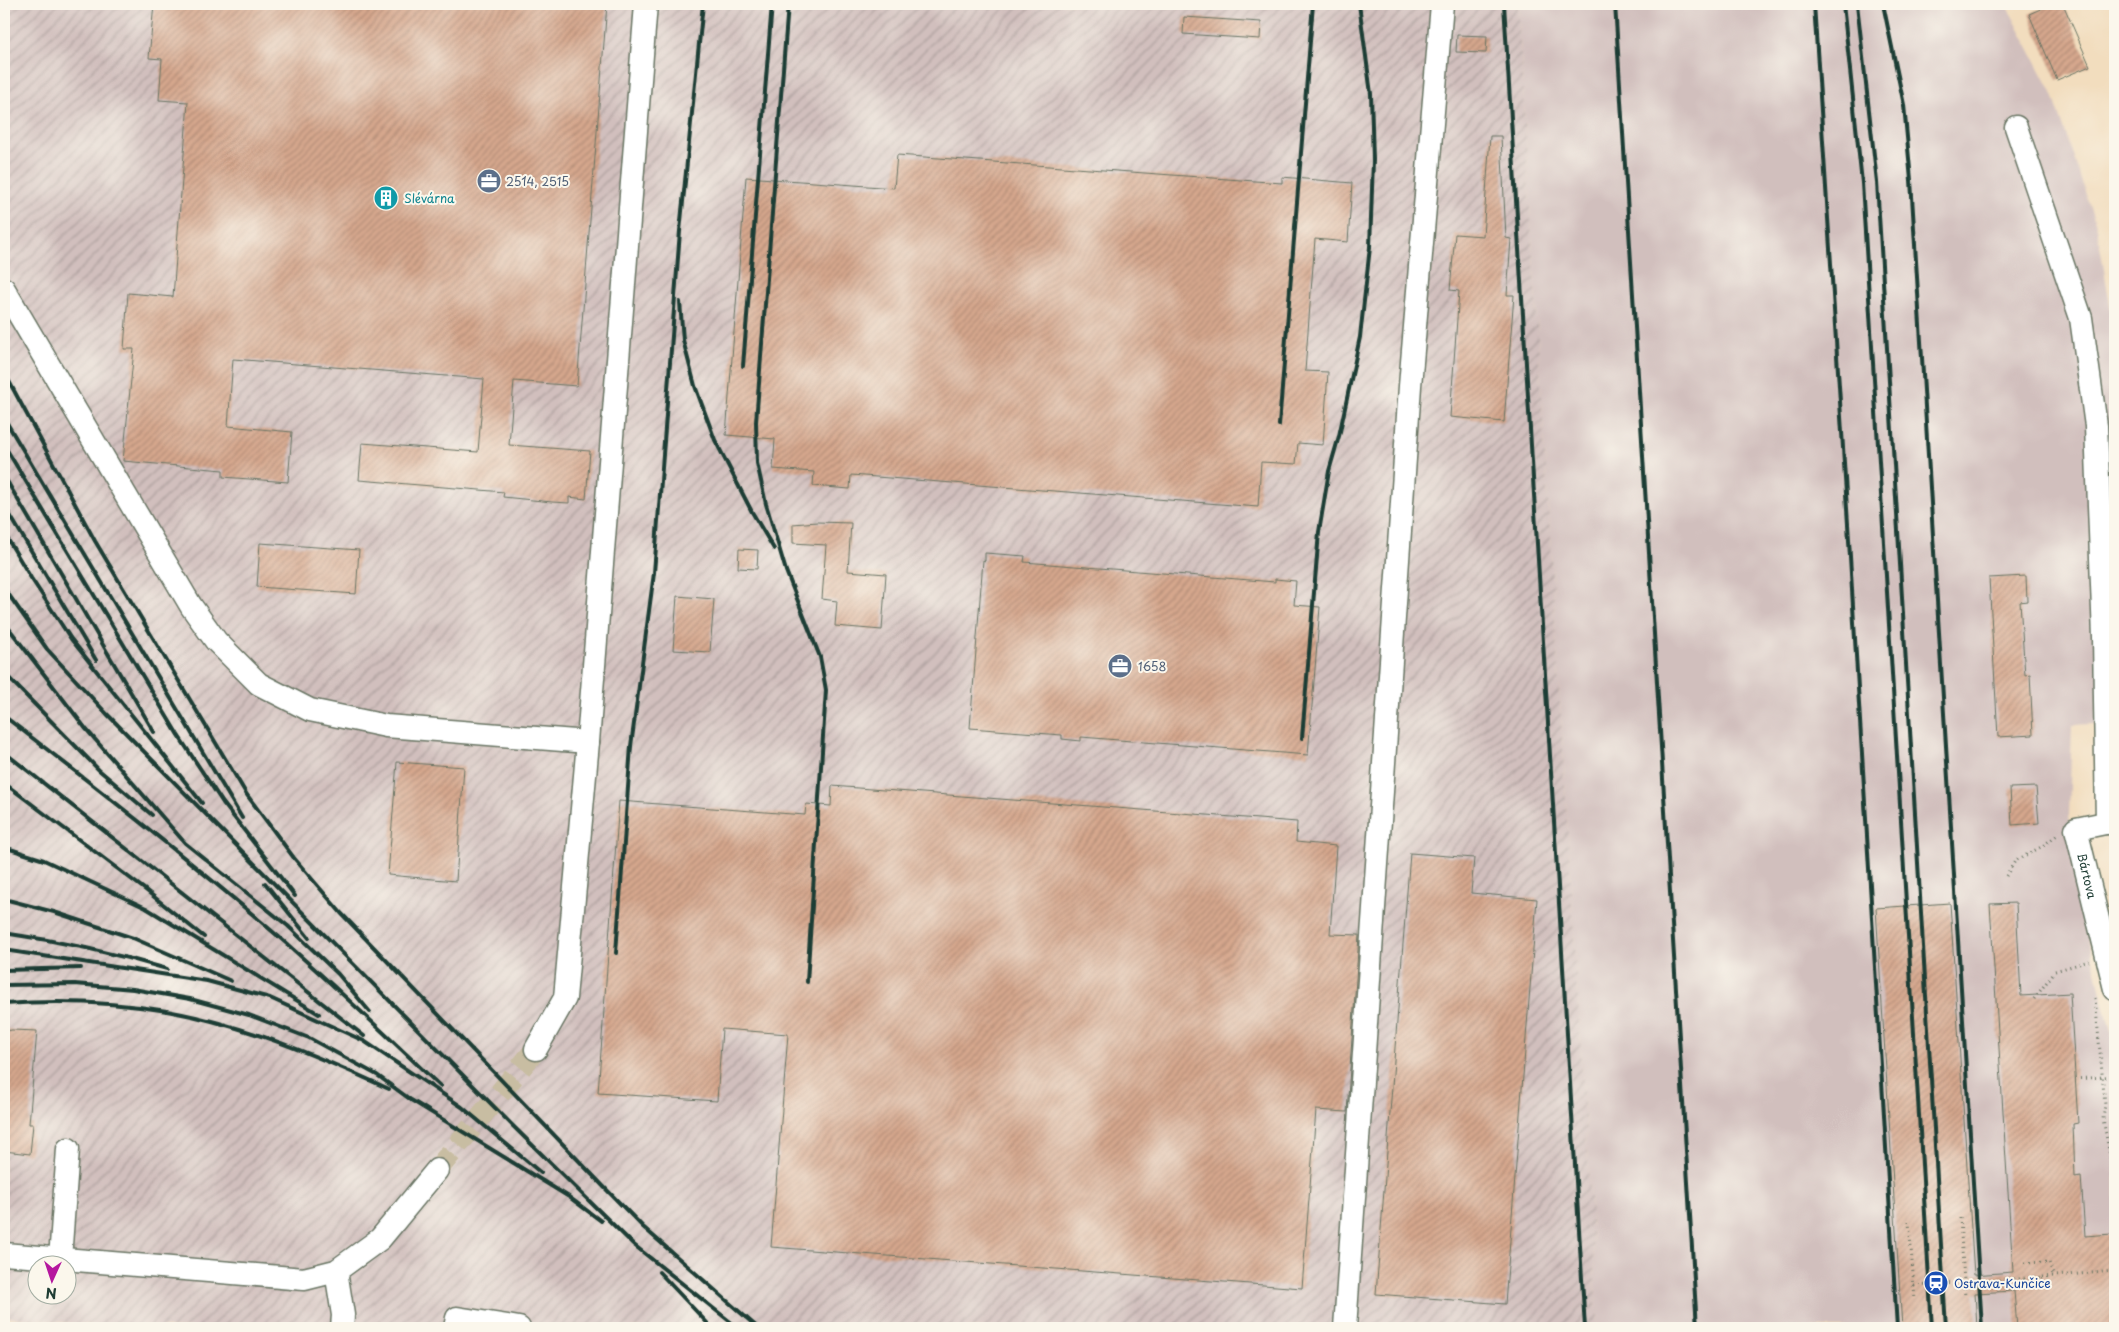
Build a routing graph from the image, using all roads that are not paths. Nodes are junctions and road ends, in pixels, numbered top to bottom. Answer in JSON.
{"nodes":[{"id":1,"x":646,"y":4,"type":"edge"},
{"id":2,"x":1442,"y":4,"type":"edge"},
{"id":3,"x":2016,"y":127,"type":"dead end"},
{"id":4,"x":4,"y":289,"type":"edge"},
{"id":5,"x":588,"y":742,"type":"junction"},
{"id":6,"x":2111,"y":822,"type":"edge"},
{"id":7,"x":2105,"y":992,"type":"edge"},
{"id":8,"x":536,"y":1049,"type":"tunnel mouth"},
{"id":9,"x":68,"y":1149,"type":"dead end"},
{"id":10,"x":437,"y":1170,"type":"tunnel mouth"},
{"id":11,"x":4,"y":1254,"type":"edge"},
{"id":12,"x":60,"y":1254,"type":"edge"},
{"id":13,"x":28,"y":1256,"type":"edge"},
{"id":14,"x":78,"y":1260,"type":"edge"},
{"id":15,"x":336,"y":1271,"type":"junction"},
{"id":16,"x":342,"y":1328,"type":"edge"},
{"id":17,"x":455,"y":1328,"type":"edge"},
{"id":18,"x":519,"y":1328,"type":"edge"},
{"id":19,"x":1345,"y":1328,"type":"edge"}],
"edges":[{"from":1,"to":5,"type":"street"},
{"from":2,"to":19,"type":"street"},
{"from":3,"to":6,"type":"street"},
{"from":4,"to":5,"type":"street"},
{"from":5,"to":8,"type":"street"},
{"from":6,"to":7,"type":"street","name":"Bártova"},
{"from":9,"to":12,"type":"street"},
{"from":10,"to":15,"type":"street"},
{"from":11,"to":13,"type":"street"},
{"from":14,"to":15,"type":"street"},
{"from":15,"to":16,"type":"street"},
{"from":17,"to":18,"type":"street"}]}
